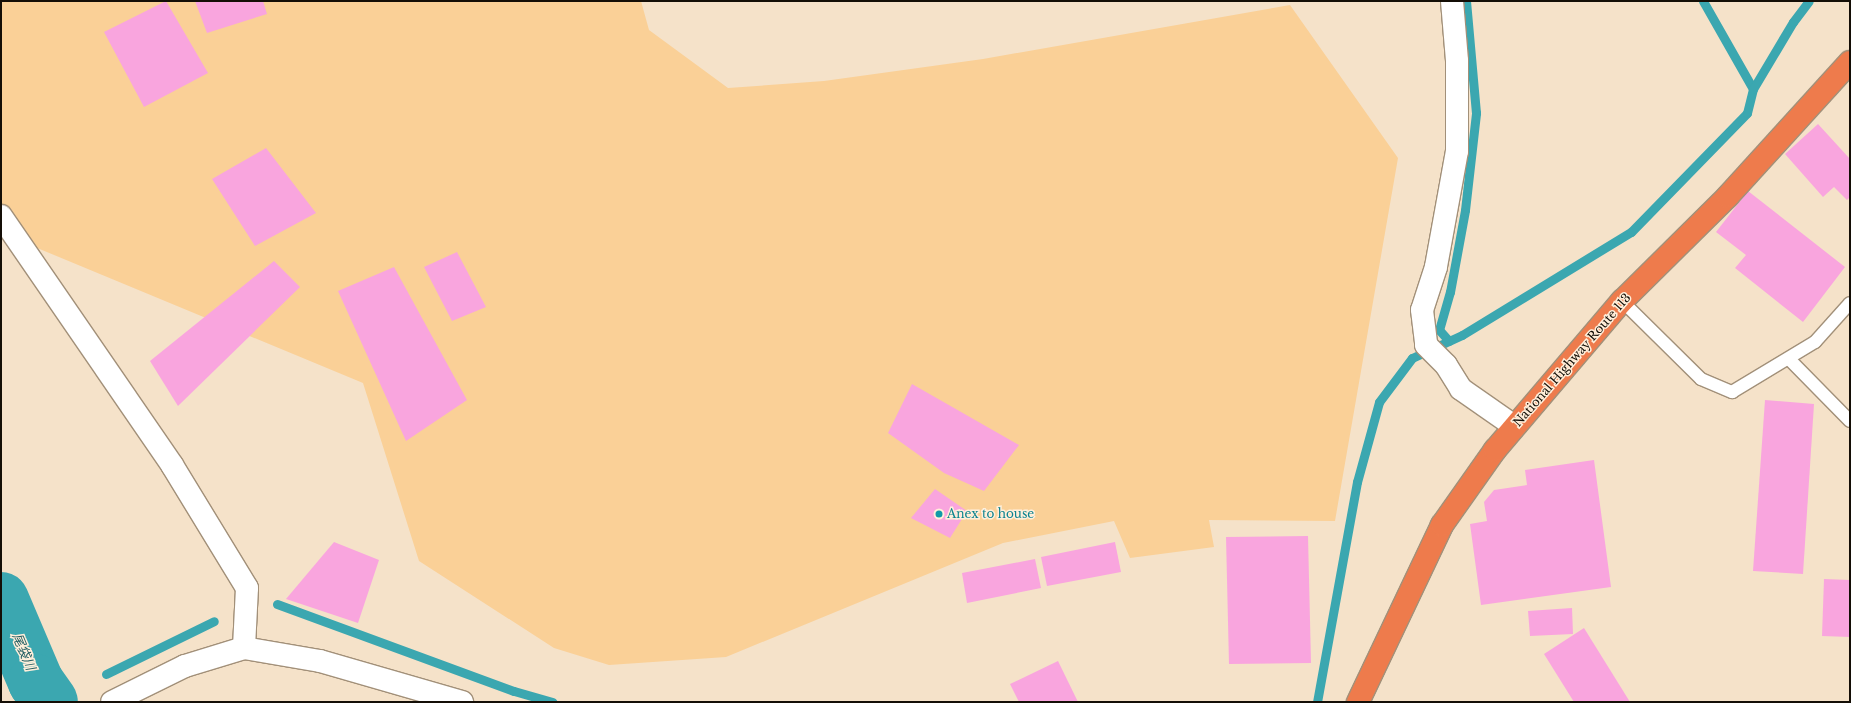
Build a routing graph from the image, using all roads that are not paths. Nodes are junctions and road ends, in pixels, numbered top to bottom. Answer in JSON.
{"nodes":[{"id":1,"x":1452,"y":1,"type":"edge"},
{"id":2,"x":1850,"y":62,"type":"edge"},
{"id":3,"x":1,"y":216,"type":"edge"},
{"id":4,"x":1622,"y":301,"type":"junction"},
{"id":5,"x":1850,"y":303,"type":"edge"},
{"id":6,"x":1789,"y":359,"type":"junction"},
{"id":7,"x":1850,"y":422,"type":"edge"},
{"id":8,"x":1514,"y":426,"type":"junction"},
{"id":9,"x":244,"y":648,"type":"junction"},
{"id":10,"x":112,"y":702,"type":"edge"},
{"id":11,"x":462,"y":702,"type":"edge"},
{"id":12,"x":1358,"y":702,"type":"edge"}],
"edges":[{"from":1,"to":8,"type":"street"},
{"from":2,"to":4,"type":"highway","name":"National Highway Route 113"},
{"from":3,"to":9,"type":"street"},
{"from":4,"to":6,"type":"lane"},
{"from":4,"to":8,"type":"highway","name":"National Highway Route 113"},
{"from":5,"to":6,"type":"lane"},
{"from":6,"to":7,"type":"lane"},
{"from":8,"to":12,"type":"highway","name":"National Highway Route 113"},
{"from":9,"to":10,"type":"street"},
{"from":9,"to":11,"type":"street"}]}
